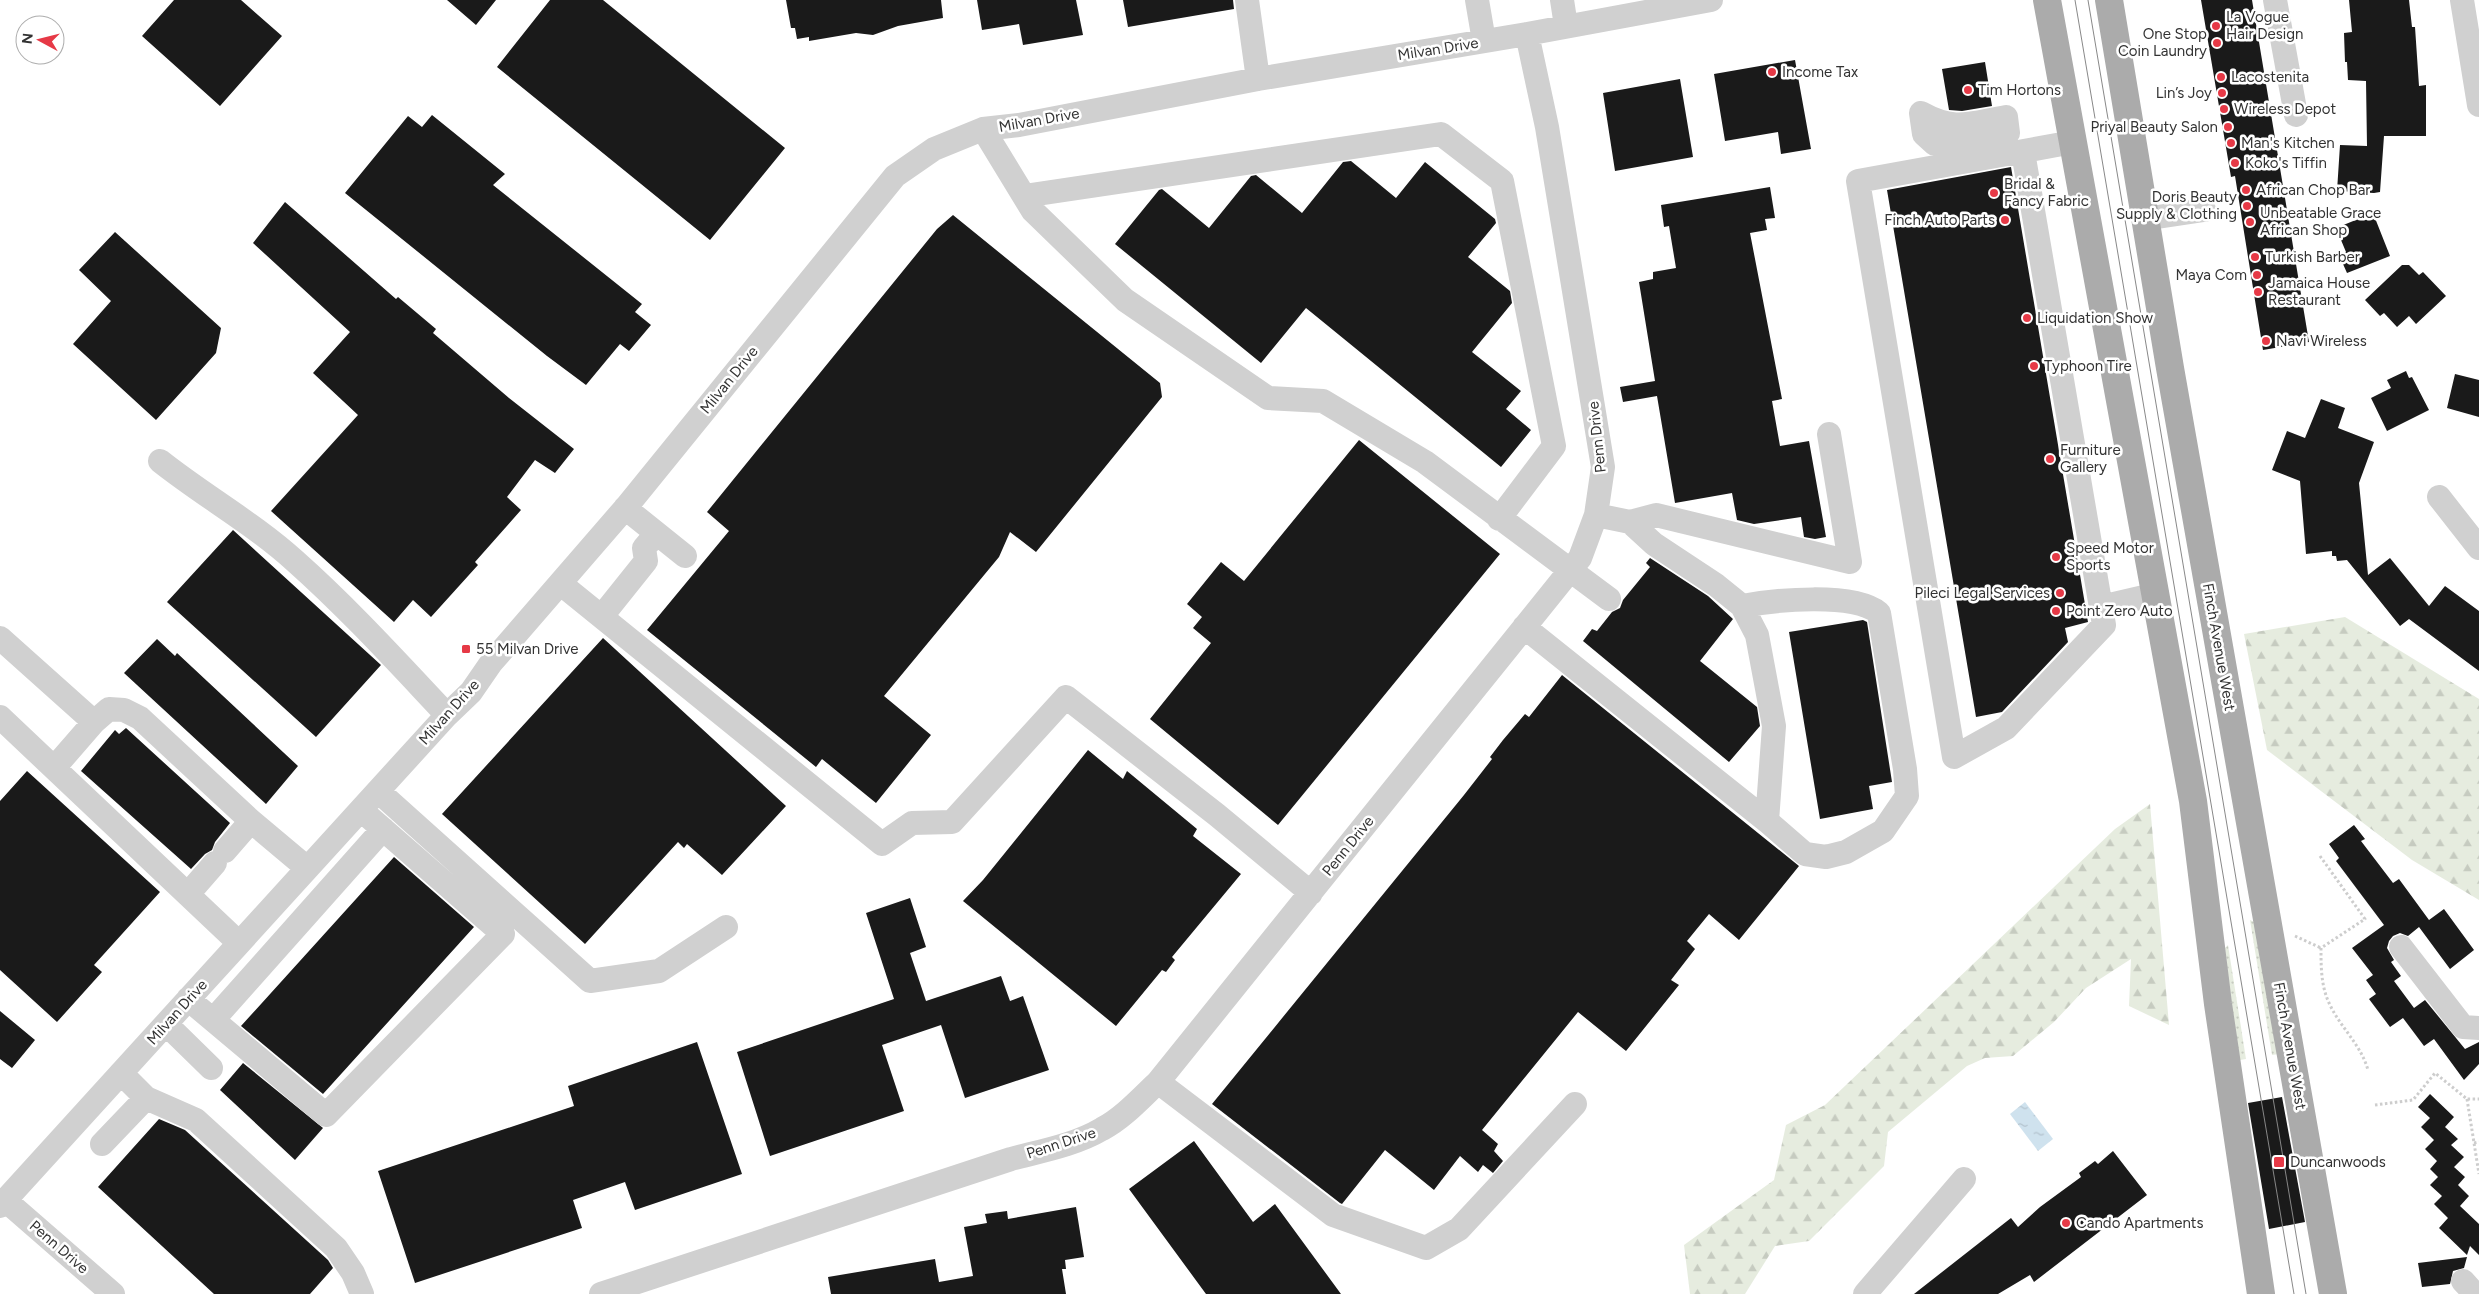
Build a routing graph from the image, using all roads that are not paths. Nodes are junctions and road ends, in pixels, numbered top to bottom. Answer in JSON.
{"nodes":[{"id":1,"x":1247,"y":0,"type":"edge"},
{"id":2,"x":1478,"y":0,"type":"edge"},
{"id":3,"x":1562,"y":0,"type":"edge"},
{"id":4,"x":1711,"y":0,"type":"edge"},
{"id":5,"x":2047,"y":0,"type":"edge"},
{"id":6,"x":2109,"y":0,"type":"edge"},
{"id":7,"x":2274,"y":0,"type":"edge"},
{"id":8,"x":2462,"y":0,"type":"edge"},
{"id":9,"x":1566,"y":26,"type":"junction"},
{"id":10,"x":1527,"y":34,"type":"junction"},
{"id":11,"x":1484,"y":41,"type":"junction"},
{"id":12,"x":1258,"y":79,"type":"junction"},
{"id":13,"x":2479,"y":105,"type":"edge"},
{"id":14,"x":1921,"y":113,"type":"dead end"},
{"id":15,"x":2296,"y":115,"type":"dead end"},
{"id":16,"x":2006,"y":117,"type":"dead end"},
{"id":17,"x":983,"y":129,"type":"junction"},
{"id":18,"x":2073,"y":142,"type":"junction"},
{"id":19,"x":2023,"y":152,"type":"junction"},
{"id":20,"x":1024,"y":196,"type":"junction"},
{"id":21,"x":2204,"y":210,"type":"dead end"},
{"id":22,"x":2144,"y":219,"type":"junction"},
{"id":23,"x":1829,"y":434,"type":"dead end"},
{"id":24,"x":160,"y":461,"type":"dead end"},
{"id":25,"x":2439,"y":497,"type":"dead end"},
{"id":26,"x":625,"y":508,"type":"junction"},
{"id":27,"x":1596,"y":515,"type":"junction"},
{"id":28,"x":1499,"y":519,"type":"junction"},
{"id":29,"x":1630,"y":522,"type":"junction"},
{"id":30,"x":656,"y":534,"type":"junction"},
{"id":31,"x":2479,"y":548,"type":"edge"},
{"id":32,"x":685,"y":556,"type":"dead end"},
{"id":33,"x":1571,"y":571,"type":"junction"},
{"id":34,"x":561,"y":584,"type":"junction"},
{"id":35,"x":2157,"y":594,"type":"junction"},
{"id":36,"x":1609,"y":600,"type":"dead end"},
{"id":37,"x":1742,"y":606,"type":"junction"},
{"id":38,"x":2101,"y":607,"type":"junction"},
{"id":39,"x":602,"y":616,"type":"junction"},
{"id":40,"x":1524,"y":628,"type":"junction"},
{"id":41,"x":0,"y":638,"type":"edge"},
{"id":42,"x":447,"y":715,"type":"junction"},
{"id":43,"x":0,"y":717,"type":"edge"},
{"id":44,"x":94,"y":722,"type":"junction"},
{"id":45,"x":54,"y":768,"type":"junction"},
{"id":46,"x":378,"y":791,"type":"junction"},
{"id":47,"x":361,"y":810,"type":"junction"},
{"id":48,"x":251,"y":821,"type":"junction"},
{"id":49,"x":1767,"y":821,"type":"junction"},
{"id":50,"x":383,"y":829,"type":"junction"},
{"id":51,"x":308,"y":868,"type":"junction"},
{"id":52,"x":1311,"y":893,"type":"junction"},
{"id":53,"x":188,"y":894,"type":"junction"},
{"id":54,"x":278,"y":900,"type":"junction"},
{"id":55,"x":301,"y":922,"type":"junction"},
{"id":56,"x":726,"y":927,"type":"dead end"},
{"id":57,"x":239,"y":943,"type":"junction"},
{"id":58,"x":2401,"y":947,"type":"dead end"},
{"id":59,"x":188,"y":999,"type":"junction"},
{"id":60,"x":213,"y":1020,"type":"junction"},
{"id":61,"x":166,"y":1024,"type":"junction"},
{"id":62,"x":2479,"y":1028,"type":"edge"},
{"id":63,"x":211,"y":1068,"type":"dead end"},
{"id":64,"x":121,"y":1073,"type":"junction"},
{"id":65,"x":1158,"y":1082,"type":"junction"},
{"id":66,"x":146,"y":1098,"type":"junction"},
{"id":67,"x":1575,"y":1104,"type":"dead end"},
{"id":68,"x":102,"y":1144,"type":"dead end"},
{"id":69,"x":1964,"y":1179,"type":"dead end"},
{"id":70,"x":3,"y":1203,"type":"edge"},
{"id":71,"x":113,"y":1294,"type":"edge"},
{"id":72,"x":362,"y":1294,"type":"edge"},
{"id":73,"x":601,"y":1294,"type":"edge"},
{"id":74,"x":1865,"y":1294,"type":"edge"},
{"id":75,"x":2261,"y":1294,"type":"edge"},
{"id":76,"x":2333,"y":1294,"type":"edge"}],
"edges":[{"from":1,"to":12,"type":"street"},
{"from":2,"to":11,"type":"street"},
{"from":3,"to":9,"type":"street"},
{"from":4,"to":9,"type":"street","name":"Milvan Drive"},
{"from":5,"to":18,"type":"main road"},
{"from":6,"to":22,"type":"main road","name":"Finch Avenue West"},
{"from":7,"to":15,"type":"street"},
{"from":8,"to":13,"type":"street"},
{"from":9,"to":10,"type":"street","name":"Milvan Drive"},
{"from":10,"to":11,"type":"street","name":"Milvan Drive"},
{"from":10,"to":27,"type":"street","name":"Penn Drive"},
{"from":11,"to":12,"type":"street","name":"Milvan Drive"},
{"from":12,"to":17,"type":"street","name":"Milvan Drive"},
{"from":14,"to":16,"type":"street"},
{"from":17,"to":20,"type":"street"},
{"from":17,"to":26,"type":"street","name":"Milvan Drive"},
{"from":18,"to":19,"type":"street"},
{"from":18,"to":35,"type":"main road"},
{"from":19,"to":38,"type":"street"},
{"from":19,"to":38,"type":"street"},
{"from":20,"to":28,"type":"street"},
{"from":20,"to":28,"type":"street"},
{"from":21,"to":22,"type":"street"},
{"from":22,"to":76,"type":"main road","name":"Finch Avenue West"},
{"from":23,"to":29,"type":"street"},
{"from":24,"to":42,"type":"street"},
{"from":25,"to":31,"type":"street"},
{"from":26,"to":30,"type":"street"},
{"from":26,"to":34,"type":"street","name":"Milvan Drive"},
{"from":27,"to":29,"type":"street"},
{"from":27,"to":33,"type":"street","name":"Penn Drive"},
{"from":28,"to":33,"type":"street"},
{"from":29,"to":37,"type":"street"},
{"from":30,"to":32,"type":"street"},
{"from":30,"to":39,"type":"street"},
{"from":33,"to":36,"type":"street"},
{"from":33,"to":40,"type":"street","name":"Penn Drive"},
{"from":34,"to":39,"type":"street"},
{"from":34,"to":42,"type":"street","name":"Milvan Drive"},
{"from":35,"to":38,"type":"street"},
{"from":35,"to":75,"type":"main road"},
{"from":37,"to":49,"type":"street"},
{"from":37,"to":49,"type":"street"},
{"from":39,"to":52,"type":"street"},
{"from":40,"to":49,"type":"street"},
{"from":40,"to":52,"type":"street","name":"Penn Drive"},
{"from":41,"to":44,"type":"street"},
{"from":42,"to":46,"type":"street","name":"Milvan Drive"},
{"from":43,"to":45,"type":"street"},
{"from":44,"to":45,"type":"street"},
{"from":44,"to":48,"type":"street"},
{"from":45,"to":53,"type":"street"},
{"from":46,"to":47,"type":"street","name":"Milvan Drive"},
{"from":46,"to":56,"type":"street"},
{"from":47,"to":50,"type":"street"},
{"from":47,"to":51,"type":"street","name":"Milvan Drive"},
{"from":48,"to":51,"type":"street"},
{"from":48,"to":53,"type":"street"},
{"from":50,"to":55,"type":"street"},
{"from":50,"to":60,"type":"street"},
{"from":51,"to":54,"type":"street","name":"Milvan Drive"},
{"from":52,"to":65,"type":"street","name":"Penn Drive"},
{"from":53,"to":57,"type":"street"},
{"from":54,"to":55,"type":"street"},
{"from":54,"to":57,"type":"street","name":"Milvan Drive"},
{"from":55,"to":60,"type":"street"},
{"from":57,"to":59,"type":"street","name":"Milvan Drive"},
{"from":58,"to":62,"type":"street"},
{"from":59,"to":60,"type":"street"},
{"from":59,"to":61,"type":"street","name":"Milvan Drive"},
{"from":61,"to":63,"type":"street"},
{"from":61,"to":64,"type":"street","name":"Milvan Drive"},
{"from":64,"to":66,"type":"street"},
{"from":64,"to":70,"type":"street","name":"Milvan Drive"},
{"from":65,"to":67,"type":"street"},
{"from":65,"to":73,"type":"street","name":"Penn Drive"},
{"from":66,"to":68,"type":"street"},
{"from":66,"to":72,"type":"street"},
{"from":69,"to":74,"type":"street"},
{"from":70,"to":71,"type":"street","name":"Penn Drive"}]}
